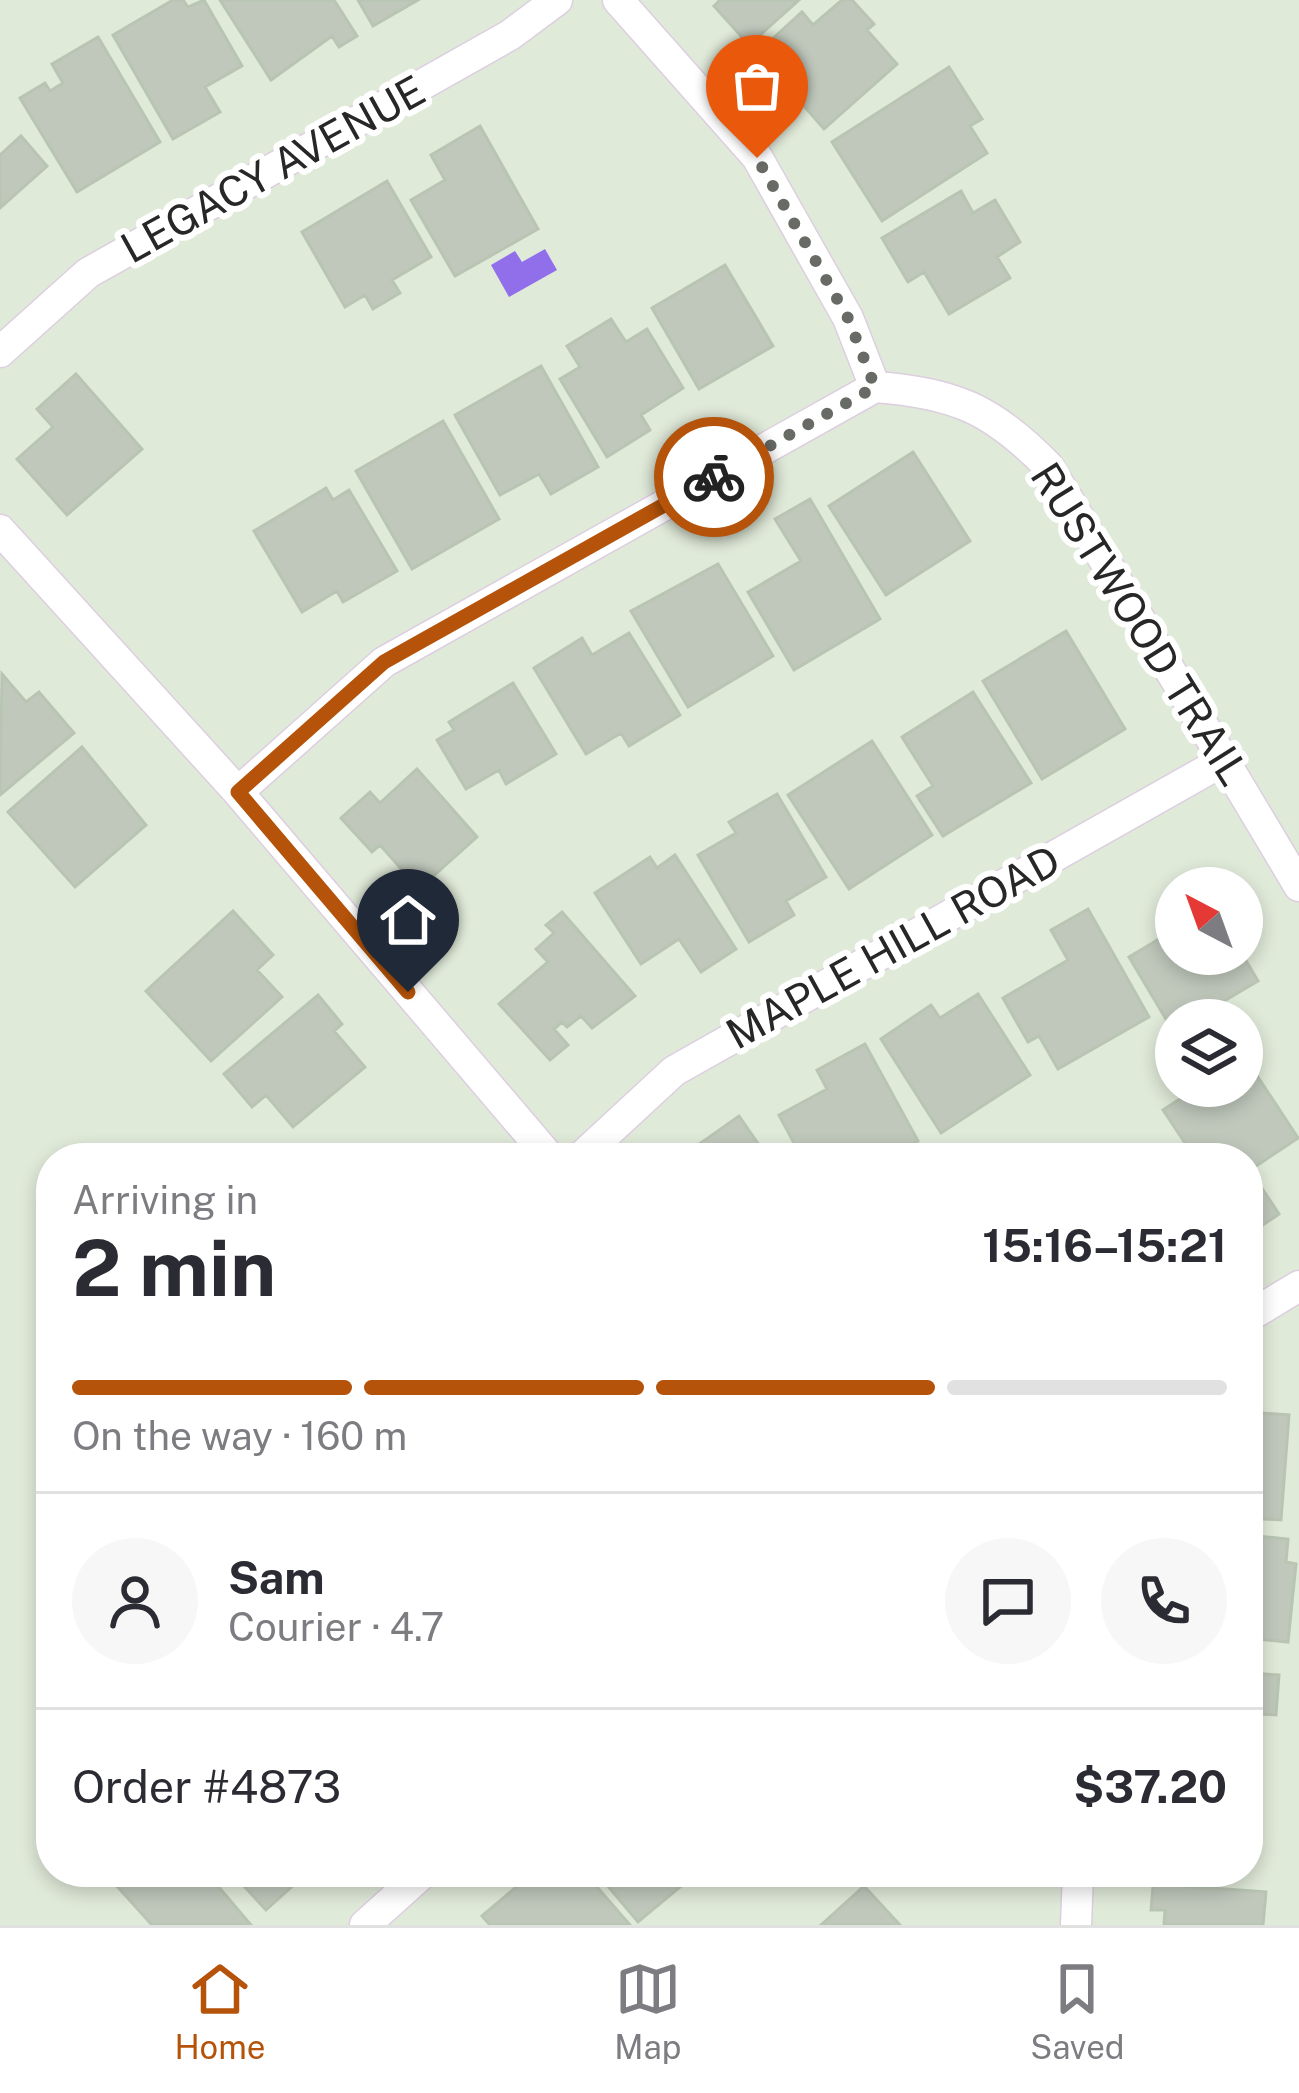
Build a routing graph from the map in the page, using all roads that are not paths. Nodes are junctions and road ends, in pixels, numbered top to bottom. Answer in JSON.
{"nodes":[{"id":1,"x":557,"y":0,"type":"edge"},
{"id":2,"x":618,"y":0,"type":"edge"},
{"id":3,"x":0,"y":352,"type":"edge"},
{"id":4,"x":875,"y":387,"type":"junction"},
{"id":5,"x":0,"y":530,"type":"edge"},
{"id":6,"x":1225,"y":760,"type":"junction"},
{"id":7,"x":238,"y":792,"type":"junction"},
{"id":8,"x":1299,"y":886,"type":"edge"},
{"id":9,"x":537,"y":1143,"type":"edge"},
{"id":10,"x":596,"y":1143,"type":"edge"},
{"id":11,"x":1299,"y":1286,"type":"edge"},
{"id":12,"x":1263,"y":1308,"type":"edge"},
{"id":13,"x":407,"y":1887,"type":"edge"},
{"id":14,"x":1077,"y":1887,"type":"edge"},
{"id":15,"x":364,"y":1925,"type":"edge"},
{"id":16,"x":1076,"y":1925,"type":"edge"}],
"edges":[{"from":1,"to":3,"type":"street","name":"LEGACY AVENUE"},
{"from":2,"to":4,"type":"street"},
{"from":4,"to":6,"type":"street","name":"RUSTWOOD TRAIL"},
{"from":4,"to":7,"type":"street"},
{"from":5,"to":7,"type":"street"},
{"from":6,"to":8,"type":"street","name":"RUSTWOOD TRAIL"},
{"from":6,"to":10,"type":"street","name":"MAPLE HILL ROAD"},
{"from":7,"to":9,"type":"street"},
{"from":11,"to":12,"type":"street"},
{"from":13,"to":15,"type":"street"},
{"from":14,"to":16,"type":"street"}]}
